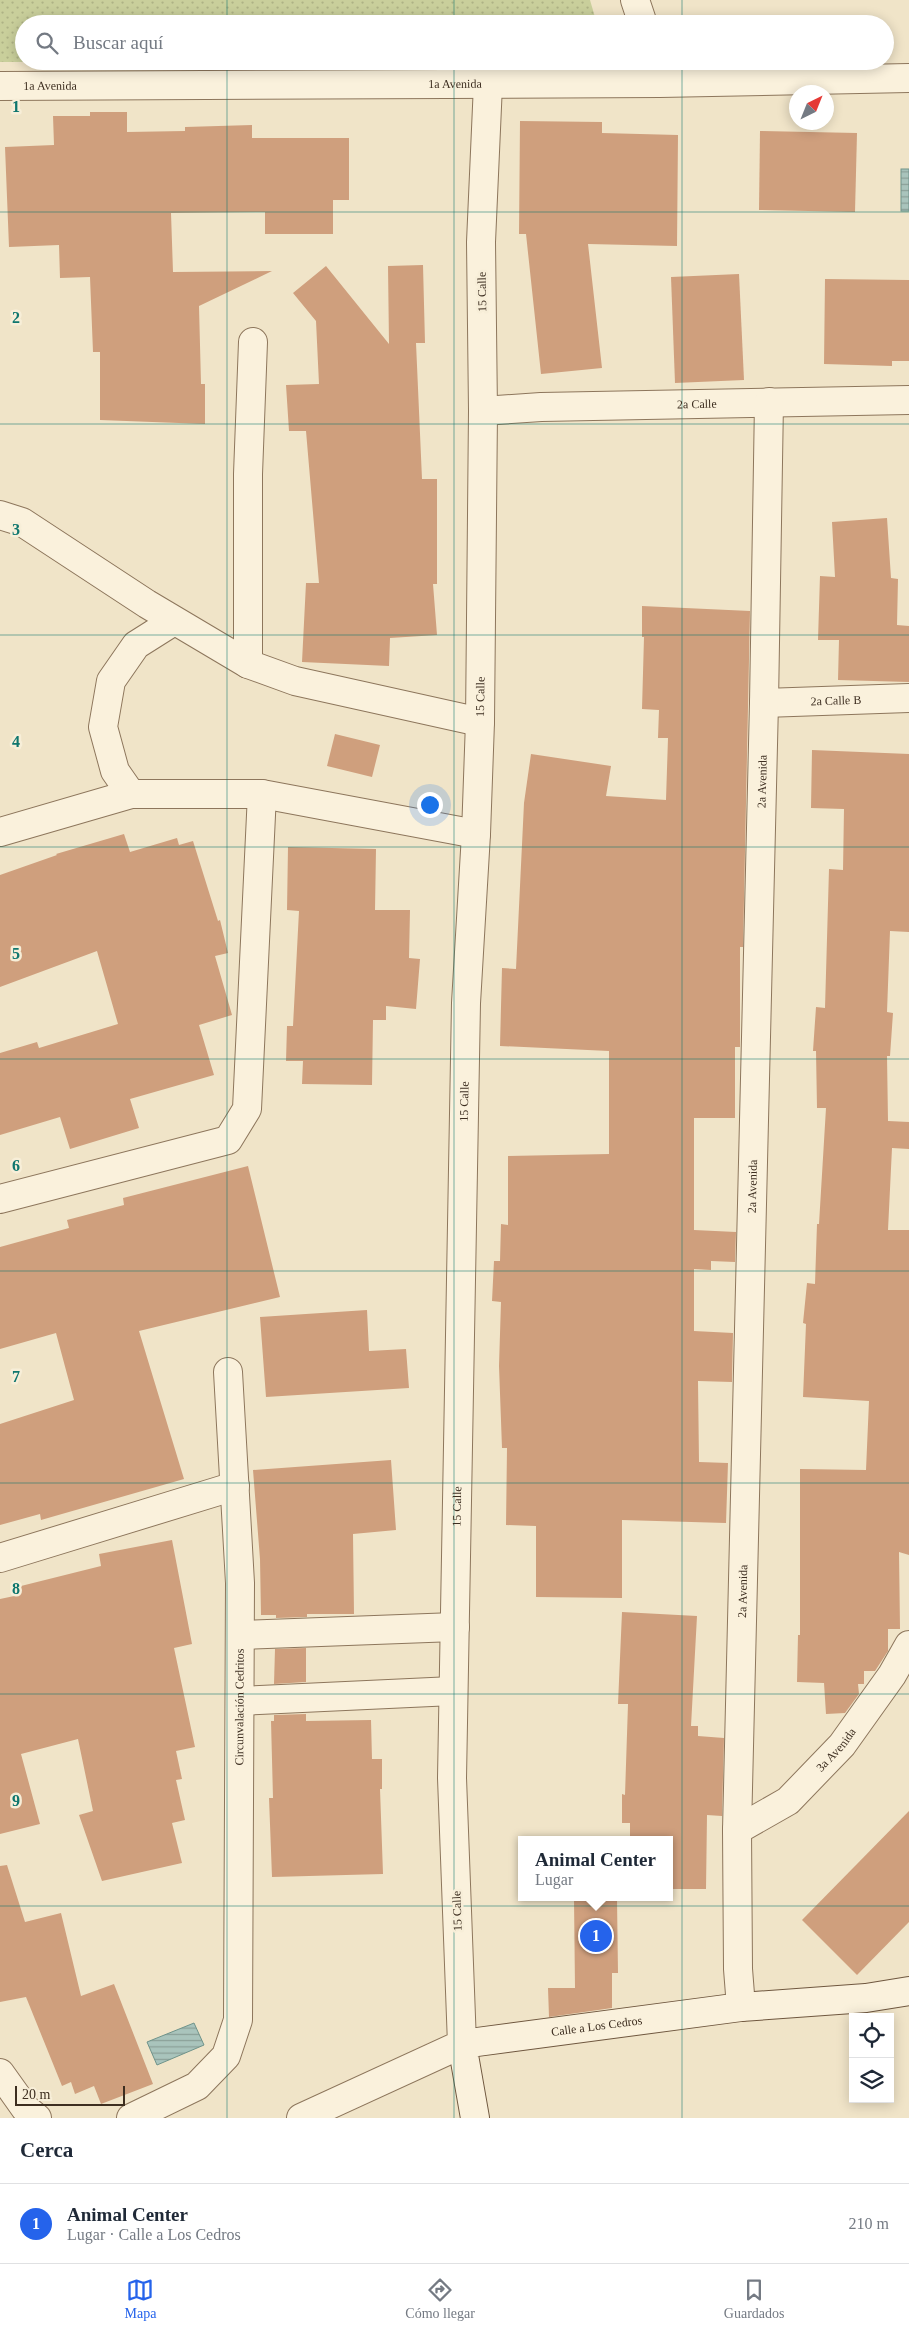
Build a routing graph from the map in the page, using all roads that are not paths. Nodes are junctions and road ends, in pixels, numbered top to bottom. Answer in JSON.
{"nodes":[{"id":1,"x":635,"y":0,"type":"edge"},
{"id":2,"x":639,"y":15,"type":"edge"},
{"id":3,"x":657,"y":72,"type":"edge"},
{"id":4,"x":909,"y":78,"type":"edge"},
{"id":5,"x":488,"y":84,"type":"junction"},
{"id":6,"x":0,"y":86,"type":"edge"},
{"id":7,"x":253,"y":342,"type":"dead end"},
{"id":8,"x":909,"y":400,"type":"edge"},
{"id":9,"x":769,"y":402,"type":"junction"},
{"id":10,"x":484,"y":411,"type":"junction"},
{"id":11,"x":0,"y":515,"type":"edge"},
{"id":12,"x":174,"y":621,"type":"junction"},
{"id":13,"x":248,"y":664,"type":"junction"},
{"id":14,"x":909,"y":698,"type":"edge"},
{"id":15,"x":764,"y":703,"type":"junction"},
{"id":16,"x":480,"y":722,"type":"junction"},
{"id":17,"x":131,"y":794,"type":"junction"},
{"id":18,"x":262,"y":794,"type":"junction"},
{"id":19,"x":0,"y":832,"type":"edge"},
{"id":20,"x":476,"y":834,"type":"junction"},
{"id":21,"x":0,"y":1199,"type":"edge"},
{"id":22,"x":228,"y":1372,"type":"dead end"},
{"id":23,"x":235,"y":1486,"type":"junction"},
{"id":24,"x":0,"y":1558,"type":"edge"},
{"id":25,"x":455,"y":1627,"type":"junction"},
{"id":26,"x":240,"y":1635,"type":"junction"},
{"id":27,"x":909,"y":1644,"type":"edge"},
{"id":28,"x":453,"y":1691,"type":"junction"},
{"id":29,"x":240,"y":1701,"type":"junction"},
{"id":30,"x":737,"y":1830,"type":"junction"},
{"id":31,"x":909,"y":1992,"type":"edge"},
{"id":32,"x":741,"y":2007,"type":"junction"},
{"id":33,"x":462,"y":2044,"type":"junction"},
{"id":34,"x":0,"y":2074,"type":"edge"},
{"id":35,"x":37,"y":2118,"type":"edge"},
{"id":36,"x":131,"y":2118,"type":"edge"},
{"id":37,"x":301,"y":2118,"type":"edge"},
{"id":38,"x":474,"y":2118,"type":"edge"}],
"edges":[{"from":1,"to":2,"type":"street"},
{"from":3,"to":4,"type":"street","name":"1a Avenida"},
{"from":3,"to":5,"type":"street","name":"1a Avenida"},
{"from":5,"to":6,"type":"street","name":"1a Avenida"},
{"from":5,"to":10,"type":"street","name":"15 Calle"},
{"from":7,"to":13,"type":"street"},
{"from":8,"to":9,"type":"street","name":"2a Calle"},
{"from":9,"to":10,"type":"street","name":"2a Calle"},
{"from":9,"to":15,"type":"street","name":"2a Avenida"},
{"from":10,"to":16,"type":"street","name":"15 Calle"},
{"from":11,"to":12,"type":"street"},
{"from":12,"to":13,"type":"street"},
{"from":12,"to":17,"type":"street"},
{"from":13,"to":16,"type":"street"},
{"from":14,"to":15,"type":"street","name":"2a Calle B"},
{"from":15,"to":30,"type":"street","name":"2a Avenida"},
{"from":16,"to":20,"type":"street","name":"15 Calle"},
{"from":17,"to":18,"type":"street"},
{"from":17,"to":19,"type":"street"},
{"from":18,"to":20,"type":"street"},
{"from":18,"to":21,"type":"street"},
{"from":20,"to":25,"type":"street","name":"15 Calle"},
{"from":22,"to":23,"type":"street","name":"Circunvalación Cedritos"},
{"from":23,"to":24,"type":"street"},
{"from":23,"to":26,"type":"street","name":"Circunvalación Cedritos"},
{"from":25,"to":26,"type":"street"},
{"from":25,"to":28,"type":"street","name":"15 Calle"},
{"from":26,"to":29,"type":"street","name":"Circunvalación Cedritos"},
{"from":27,"to":30,"type":"street","name":"3a Avenida"},
{"from":28,"to":29,"type":"street"},
{"from":28,"to":33,"type":"street","name":"15 Calle"},
{"from":29,"to":36,"type":"street","name":"Circunvalación Cedritos"},
{"from":30,"to":32,"type":"street","name":"2a Avenida"},
{"from":31,"to":32,"type":"street","name":"Calle a Los Cedros"},
{"from":32,"to":33,"type":"street","name":"Calle a Los Cedros"},
{"from":33,"to":37,"type":"street","name":"Calle a Los Cedros"},
{"from":33,"to":38,"type":"street","name":"15 Calle"},
{"from":34,"to":35,"type":"street"}]}
